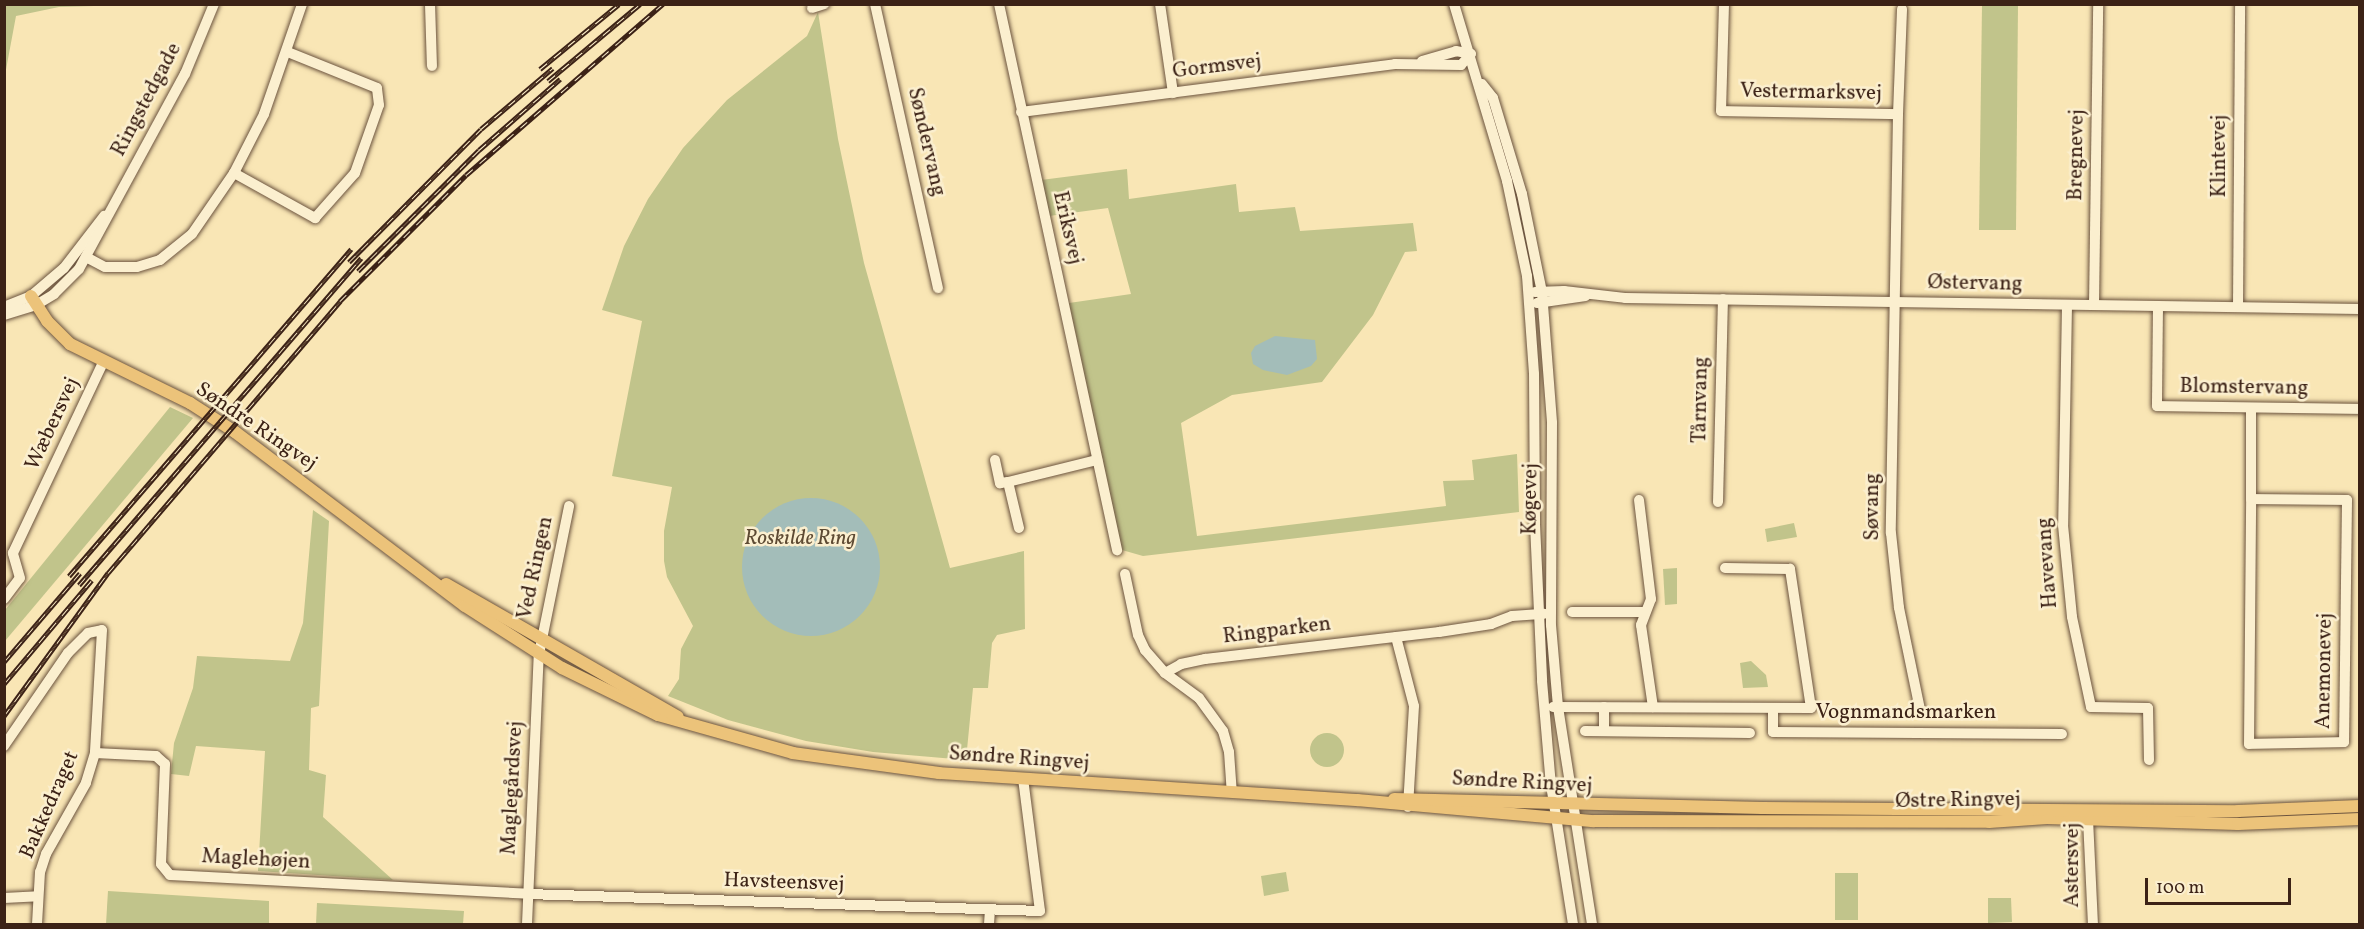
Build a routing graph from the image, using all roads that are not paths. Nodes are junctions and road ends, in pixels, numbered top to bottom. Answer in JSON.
{"nodes":[{"id":1,"x":214,"y":4,"type":"edge"},
{"id":2,"x":302,"y":4,"type":"edge"},
{"id":3,"x":430,"y":4,"type":"edge"},
{"id":4,"x":875,"y":4,"type":"edge"},
{"id":5,"x":999,"y":4,"type":"edge"},
{"id":6,"x":1160,"y":4,"type":"edge"},
{"id":7,"x":1454,"y":4,"type":"edge"},
{"id":8,"x":1724,"y":4,"type":"edge"},
{"id":9,"x":2098,"y":4,"type":"edge"},
{"id":10,"x":2240,"y":4,"type":"edge"},
{"id":11,"x":1902,"y":9,"type":"dead end"},
{"id":12,"x":288,"y":52,"type":"junction"},
{"id":13,"x":1471,"y":54,"type":"junction"},
{"id":14,"x":432,"y":66,"type":"dead end"},
{"id":15,"x":1480,"y":82,"type":"junction"},
{"id":16,"x":1173,"y":93,"type":"junction"},
{"id":17,"x":1021,"y":112,"type":"junction"},
{"id":18,"x":1898,"y":114,"type":"junction"},
{"id":19,"x":234,"y":173,"type":"junction"},
{"id":20,"x":108,"y":212,"type":"junction"},
{"id":21,"x":86,"y":257,"type":"junction"},
{"id":22,"x":938,"y":288,"type":"dead end"},
{"id":23,"x":1543,"y":297,"type":"junction"},
{"id":24,"x":1529,"y":298,"type":"junction"},
{"id":25,"x":1723,"y":299,"type":"junction"},
{"id":26,"x":34,"y":300,"type":"junction"},
{"id":27,"x":1895,"y":302,"type":"junction"},
{"id":28,"x":2067,"y":305,"type":"junction"},
{"id":29,"x":2094,"y":305,"type":"junction"},
{"id":30,"x":2158,"y":306,"type":"junction"},
{"id":31,"x":4,"y":307,"type":"edge"},
{"id":32,"x":2238,"y":307,"type":"junction"},
{"id":33,"x":2360,"y":309,"type":"edge"},
{"id":34,"x":4,"y":315,"type":"edge"},
{"id":35,"x":103,"y":363,"type":"junction"},
{"id":36,"x":2251,"y":408,"type":"junction"},
{"id":37,"x":2360,"y":410,"type":"edge"},
{"id":38,"x":995,"y":460,"type":"dead end"},
{"id":39,"x":1097,"y":460,"type":"junction"},
{"id":40,"x":1008,"y":482,"type":"junction"},
{"id":41,"x":2251,"y":499,"type":"junction"},
{"id":42,"x":1639,"y":500,"type":"dead end"},
{"id":43,"x":1718,"y":502,"type":"dead end"},
{"id":44,"x":568,"y":506,"type":"dead end"},
{"id":45,"x":1019,"y":528,"type":"dead end"},
{"id":46,"x":1117,"y":550,"type":"dead end"},
{"id":47,"x":1725,"y":568,"type":"dead end"},
{"id":48,"x":421,"y":570,"type":"junction"},
{"id":49,"x":1125,"y":574,"type":"dead end"},
{"id":50,"x":4,"y":598,"type":"edge"},
{"id":51,"x":1572,"y":612,"type":"dead end"},
{"id":52,"x":1645,"y":612,"type":"junction"},
{"id":53,"x":1538,"y":614,"type":"junction"},
{"id":54,"x":1550,"y":614,"type":"junction"},
{"id":55,"x":1396,"y":637,"type":"junction"},
{"id":56,"x":541,"y":639,"type":"junction"},
{"id":57,"x":539,"y":654,"type":"junction"},
{"id":58,"x":1165,"y":673,"type":"junction"},
{"id":59,"x":1545,"y":706,"type":"junction"},
{"id":60,"x":1558,"y":706,"type":"junction"},
{"id":61,"x":1604,"y":707,"type":"junction"},
{"id":62,"x":1653,"y":707,"type":"junction"},
{"id":63,"x":1773,"y":708,"type":"junction"},
{"id":64,"x":1920,"y":710,"type":"dead end"},
{"id":65,"x":684,"y":720,"type":"junction"},
{"id":66,"x":1585,"y":731,"type":"dead end"},
{"id":67,"x":1604,"y":731,"type":"junction"},
{"id":68,"x":1750,"y":733,"type":"dead end"},
{"id":69,"x":2062,"y":734,"type":"dead end"},
{"id":70,"x":4,"y":746,"type":"edge"},
{"id":71,"x":95,"y":753,"type":"junction"},
{"id":72,"x":2149,"y":760,"type":"dead end"},
{"id":73,"x":1023,"y":778,"type":"junction"},
{"id":74,"x":1232,"y":791,"type":"junction"},
{"id":75,"x":1408,"y":803,"type":"junction"},
{"id":76,"x":1554,"y":804,"type":"junction"},
{"id":77,"x":1573,"y":805,"type":"junction"},
{"id":78,"x":2360,"y":806,"type":"edge"},
{"id":79,"x":1686,"y":807,"type":"joint"},
{"id":80,"x":2098,"y":810,"type":"junction"},
{"id":81,"x":1556,"y":819,"type":"junction"},
{"id":82,"x":2088,"y":819,"type":"junction"},
{"id":83,"x":2360,"y":819,"type":"edge"},
{"id":84,"x":1576,"y":820,"type":"junction"},
{"id":85,"x":528,"y":894,"type":"junction"},
{"id":86,"x":39,"y":896,"type":"junction"},
{"id":87,"x":4,"y":898,"type":"edge"},
{"id":88,"x":990,"y":909,"type":"junction"},
{"id":89,"x":37,"y":924,"type":"edge"},
{"id":90,"x":527,"y":924,"type":"edge"},
{"id":91,"x":989,"y":924,"type":"edge"},
{"id":92,"x":1573,"y":924,"type":"edge"},
{"id":93,"x":1592,"y":924,"type":"edge"},
{"id":94,"x":2093,"y":924,"type":"edge"}],
"edges":[{"from":1,"to":20,"type":"street","name":"Ringstedgade"},
{"from":2,"to":12,"type":"street"},
{"from":3,"to":14,"type":"street"},
{"from":4,"to":22,"type":"street","name":"Søndervang"},
{"from":5,"to":17,"type":"street","name":"Eriksvej"},
{"from":6,"to":16,"type":"street"},
{"from":7,"to":13,"type":"street","name":"Køgevej"},
{"from":8,"to":18,"type":"street","name":"Vestermarksvej"},
{"from":9,"to":29,"type":"street","name":"Bregnevej"},
{"from":10,"to":32,"type":"street","name":"Klintevej"},
{"from":11,"to":18,"type":"street","name":"Vestermarksvej"},
{"from":12,"to":19,"type":"street"},
{"from":12,"to":19,"type":"street"},
{"from":13,"to":15,"type":"street","name":"Køgevej"},
{"from":13,"to":16,"type":"street","name":"Gormsvej"},
{"from":15,"to":23,"type":"street","name":"Køgevej"},
{"from":15,"to":24,"type":"street","name":"Køgevej"},
{"from":16,"to":17,"type":"street","name":"Gormsvej"},
{"from":17,"to":39,"type":"street","name":"Eriksvej"},
{"from":18,"to":27,"type":"street","name":"Vestermarksvej"},
{"from":19,"to":21,"type":"street"},
{"from":20,"to":21,"type":"street","name":"Ringstedgade"},
{"from":20,"to":26,"type":"street","name":"Ringstedgade"},
{"from":21,"to":26,"type":"street","name":"Ringstedgade"},
{"from":23,"to":24,"type":"street","name":"Østervang"},
{"from":23,"to":25,"type":"street","name":"Østervang"},
{"from":23,"to":54,"type":"street","name":"Køgevej"},
{"from":24,"to":53,"type":"street","name":"Køgevej"},
{"from":25,"to":27,"type":"street","name":"Østervang"},
{"from":25,"to":43,"type":"street","name":"Tårnvang"},
{"from":26,"to":31,"type":"street"},
{"from":26,"to":34,"type":"street"},
{"from":26,"to":35,"type":"main road","name":"Søndre Ringvej"},
{"from":27,"to":28,"type":"street","name":"Østervang"},
{"from":27,"to":64,"type":"street","name":"Søvang"},
{"from":28,"to":29,"type":"street","name":"Østervang"},
{"from":28,"to":72,"type":"street","name":"Havevang"},
{"from":29,"to":30,"type":"street","name":"Østervang"},
{"from":30,"to":32,"type":"street","name":"Østervang"},
{"from":30,"to":36,"type":"street","name":"Blomstervang"},
{"from":32,"to":33,"type":"street","name":"Østervang"},
{"from":35,"to":48,"type":"main road","name":"Søndre Ringvej"},
{"from":35,"to":50,"type":"street","name":"Wæbersvej"},
{"from":36,"to":37,"type":"street","name":"Blomstervang"},
{"from":36,"to":41,"type":"street","name":"Anemonevej"},
{"from":38,"to":40,"type":"street"},
{"from":39,"to":40,"type":"street"},
{"from":39,"to":46,"type":"street","name":"Eriksvej"},
{"from":40,"to":45,"type":"street"},
{"from":41,"to":41,"type":"street","name":"Anemonevej"},
{"from":42,"to":52,"type":"street"},
{"from":44,"to":56,"type":"street","name":"Ved Ringen"},
{"from":47,"to":63,"type":"street","name":"Vognmandsmarken"},
{"from":48,"to":56,"type":"main road","name":"Søndre Ringvej"},
{"from":48,"to":57,"type":"main road","name":"Søndre Ringvej"},
{"from":49,"to":58,"type":"street"},
{"from":51,"to":52,"type":"street"},
{"from":52,"to":62,"type":"street"},
{"from":53,"to":54,"type":"street","name":"Ringparken"},
{"from":53,"to":55,"type":"street","name":"Ringparken"},
{"from":53,"to":59,"type":"street","name":"Køgevej"},
{"from":54,"to":60,"type":"street","name":"Køgevej"},
{"from":55,"to":58,"type":"street","name":"Ringparken"},
{"from":55,"to":75,"type":"street"},
{"from":56,"to":57,"type":"street","name":"Ved Ringen"},
{"from":56,"to":65,"type":"main road","name":"Søndre Ringvej"},
{"from":57,"to":65,"type":"main road","name":"Søndre Ringvej"},
{"from":57,"to":85,"type":"street","name":"Maglegårdsvej"},
{"from":58,"to":74,"type":"street"},
{"from":59,"to":60,"type":"street","name":"Vognmandsmarken"},
{"from":59,"to":76,"type":"street","name":"Køgevej"},
{"from":60,"to":61,"type":"street","name":"Vognmandsmarken"},
{"from":60,"to":77,"type":"street","name":"Køgevej"},
{"from":61,"to":62,"type":"street","name":"Vognmandsmarken"},
{"from":61,"to":67,"type":"street"},
{"from":62,"to":63,"type":"street","name":"Vognmandsmarken"},
{"from":63,"to":69,"type":"street","name":"Vognmandsmarken"},
{"from":65,"to":73,"type":"main road","name":"Søndre Ringvej"},
{"from":66,"to":67,"type":"street"},
{"from":67,"to":68,"type":"street"},
{"from":70,"to":71,"type":"street","name":"Bakkedraget"},
{"from":71,"to":85,"type":"street","name":"Maglehøjen"},
{"from":71,"to":86,"type":"street","name":"Bakkedraget"},
{"from":73,"to":74,"type":"main road","name":"Søndre Ringvej"},
{"from":73,"to":88,"type":"street","name":"Havsteensvej"},
{"from":74,"to":75,"type":"main road","name":"Søndre Ringvej"},
{"from":75,"to":76,"type":"main road","name":"Søndre Ringvej"},
{"from":75,"to":81,"type":"main road","name":"Søndre Ringvej"},
{"from":76,"to":77,"type":"main road","name":"Søndre Ringvej"},
{"from":76,"to":81,"type":"street","name":"Køgevej"},
{"from":77,"to":79,"type":"main road","name":"Søndre Ringvej"},
{"from":77,"to":84,"type":"street","name":"Køgevej"},
{"from":78,"to":80,"type":"main road","name":"Østre Ringvej"},
{"from":79,"to":80,"type":"main road","name":"Østre Ringvej"},
{"from":80,"to":82,"type":"street","name":"Astersvej"},
{"from":81,"to":84,"type":"main road","name":"Østre Ringvej"},
{"from":81,"to":92,"type":"street","name":"Køgevej"},
{"from":82,"to":83,"type":"main road","name":"Østre Ringvej"},
{"from":82,"to":84,"type":"main road","name":"Østre Ringvej"},
{"from":82,"to":94,"type":"street","name":"Astersvej"},
{"from":84,"to":93,"type":"street","name":"Køgevej"},
{"from":85,"to":88,"type":"street","name":"Havsteensvej"},
{"from":85,"to":90,"type":"street","name":"Maglegårdsvej"},
{"from":86,"to":87,"type":"street"},
{"from":86,"to":89,"type":"street","name":"Bakkedraget"},
{"from":88,"to":91,"type":"street"}]}
